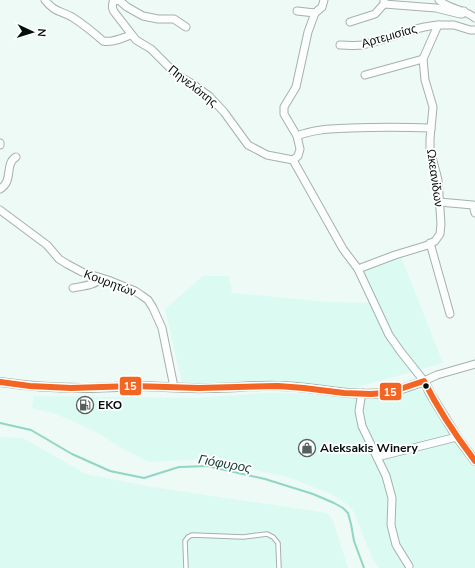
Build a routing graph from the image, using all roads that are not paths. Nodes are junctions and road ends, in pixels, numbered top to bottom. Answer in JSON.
{"nodes":[{"id":1,"x":45,"y":0,"type":"edge"},
{"id":2,"x":324,"y":0,"type":"edge"},
{"id":3,"x":438,"y":0,"type":"edge"},
{"id":4,"x":384,"y":2,"type":"edge"},
{"id":5,"x":297,"y":11,"type":"dead end"},
{"id":6,"x":464,"y":11,"type":"junction"},
{"id":7,"x":315,"y":13,"type":"junction"},
{"id":8,"x":475,"y":18,"type":"edge"},
{"id":9,"x":350,"y":22,"type":"dead end"},
{"id":10,"x":438,"y":25,"type":"junction"},
{"id":11,"x":186,"y":27,"type":"dead end"},
{"id":12,"x":475,"y":30,"type":"edge"},
{"id":13,"x":131,"y":35,"type":"junction"},
{"id":14,"x":340,"y":45,"type":"dead end"},
{"id":15,"x":424,"y":59,"type":"junction"},
{"id":16,"x":365,"y":75,"type":"dead end"},
{"id":17,"x":431,"y":128,"type":"junction"},
{"id":18,"x":297,"y":136,"type":"junction"},
{"id":19,"x":16,"y":157,"type":"dead end"},
{"id":20,"x":293,"y":160,"type":"junction"},
{"id":21,"x":0,"y":189,"type":"edge"},
{"id":22,"x":439,"y":202,"type":"junction"},
{"id":23,"x":0,"y":210,"type":"edge"},
{"id":24,"x":475,"y":214,"type":"edge"},
{"id":25,"x":430,"y":244,"type":"junction"},
{"id":26,"x":358,"y":269,"type":"junction"},
{"id":27,"x":100,"y":278,"type":"junction"},
{"id":28,"x":73,"y":288,"type":"dead end"},
{"id":29,"x":450,"y":314,"type":"dead end"},
{"id":30,"x":475,"y":364,"type":"edge"},
{"id":31,"x":424,"y":381,"type":"junction"},
{"id":32,"x":0,"y":382,"type":"edge"},
{"id":33,"x":174,"y":387,"type":"junction"},
{"id":34,"x":363,"y":393,"type":"junction"},
{"id":35,"x":457,"y":437,"type":"junction"},
{"id":36,"x":377,"y":457,"type":"junction"},
{"id":37,"x":475,"y":461,"type":"edge"},
{"id":38,"x":409,"y":566,"type":"dead end"},
{"id":39,"x":186,"y":568,"type":"edge"},
{"id":40,"x":279,"y":568,"type":"edge"}],
"edges":[{"from":1,"to":13,"type":"street"},
{"from":2,"to":7,"type":"street"},
{"from":3,"to":6,"type":"street"},
{"from":4,"to":6,"type":"street"},
{"from":4,"to":9,"type":"street"},
{"from":5,"to":7,"type":"street"},
{"from":6,"to":8,"type":"street"},
{"from":7,"to":18,"type":"street"},
{"from":10,"to":12,"type":"street"},
{"from":10,"to":14,"type":"street","name":"Αρτεμισίας"},
{"from":10,"to":15,"type":"street","name":"Ωκεανίδων"},
{"from":11,"to":13,"type":"street","name":"Πηνελόπης"},
{"from":13,"to":20,"type":"street","name":"Πηνελόπης"},
{"from":15,"to":16,"type":"street"},
{"from":15,"to":17,"type":"street","name":"Ωκεανίδων"},
{"from":17,"to":18,"type":"street"},
{"from":17,"to":22,"type":"street","name":"Ωκεανίδων"},
{"from":18,"to":20,"type":"street"},
{"from":19,"to":21,"type":"street"},
{"from":20,"to":26,"type":"street"},
{"from":22,"to":24,"type":"street"},
{"from":22,"to":25,"type":"street","name":"Ωκεανίδων"},
{"from":23,"to":27,"type":"street","name":"Κουρητών"},
{"from":25,"to":26,"type":"street"},
{"from":25,"to":29,"type":"street"},
{"from":26,"to":31,"type":"street"},
{"from":27,"to":28,"type":"street"},
{"from":27,"to":33,"type":"street","name":"Κουρητών"},
{"from":30,"to":31,"type":"street"},
{"from":31,"to":34,"type":"street"},
{"from":31,"to":35,"type":"street"},
{"from":32,"to":33,"type":"street"},
{"from":33,"to":34,"type":"street"},
{"from":34,"to":36,"type":"street"},
{"from":35,"to":36,"type":"street"},
{"from":35,"to":37,"type":"street"},
{"from":36,"to":38,"type":"street"},
{"from":39,"to":40,"type":"lane"}]}
